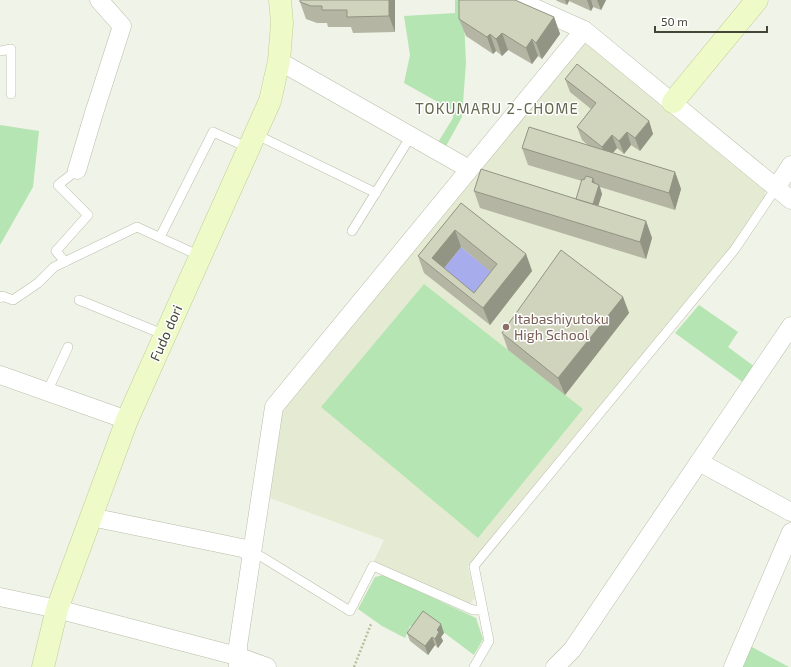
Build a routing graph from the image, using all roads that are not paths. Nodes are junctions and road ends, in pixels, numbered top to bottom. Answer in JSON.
{"nodes":[{"id":1,"x":99,"y":0,"type":"edge"},
{"id":2,"x":280,"y":0,"type":"edge"},
{"id":3,"x":517,"y":0,"type":"edge"},
{"id":4,"x":757,"y":0,"type":"edge"},
{"id":5,"x":584,"y":30,"type":"junction"},
{"id":6,"x":0,"y":51,"type":"edge"},
{"id":7,"x":279,"y":61,"type":"junction"},
{"id":8,"x":11,"y":94,"type":"dead end"},
{"id":9,"x":673,"y":102,"type":"junction"},
{"id":10,"x":411,"y":136,"type":"junction"},
{"id":11,"x":252,"y":141,"type":"junction"},
{"id":12,"x":791,"y":165,"type":"edge"},
{"id":13,"x":469,"y":169,"type":"junction"},
{"id":14,"x":77,"y":170,"type":"joint"},
{"id":15,"x":776,"y":188,"type":"junction"},
{"id":16,"x":376,"y":193,"type":"junction"},
{"id":17,"x":791,"y":200,"type":"edge"},
{"id":18,"x":352,"y":231,"type":"dead end"},
{"id":19,"x":160,"y":237,"type":"junction"},
{"id":20,"x":200,"y":256,"type":"junction"},
{"id":21,"x":65,"y":262,"type":"junction"},
{"id":22,"x":0,"y":298,"type":"edge"},
{"id":23,"x":79,"y":300,"type":"dead end"},
{"id":24,"x":791,"y":326,"type":"edge"},
{"id":25,"x":165,"y":336,"type":"junction"},
{"id":26,"x":68,"y":347,"type":"dead end"},
{"id":27,"x":0,"y":375,"type":"edge"},
{"id":28,"x":47,"y":392,"type":"junction"},
{"id":29,"x":127,"y":420,"type":"junction"},
{"id":30,"x":699,"y":462,"type":"junction"},
{"id":31,"x":791,"y":512,"type":"edge"},
{"id":32,"x":91,"y":517,"type":"junction"},
{"id":33,"x":791,"y":532,"type":"edge"},
{"id":34,"x":252,"y":552,"type":"junction"},
{"id":35,"x":0,"y":597,"type":"edge"},
{"id":36,"x":57,"y":608,"type":"junction"},
{"id":37,"x":482,"y":610,"type":"junction"},
{"id":38,"x":237,"y":661,"type":"edge"},
{"id":39,"x":43,"y":667,"type":"edge"},
{"id":40,"x":267,"y":667,"type":"edge"},
{"id":41,"x":474,"y":667,"type":"edge"},
{"id":42,"x":555,"y":667,"type":"edge"},
{"id":43,"x":733,"y":667,"type":"edge"}],
"edges":[{"from":1,"to":14,"type":"street"},
{"from":2,"to":7,"type":"street","name":"Fudo dori"},
{"from":3,"to":5,"type":"street"},
{"from":4,"to":9,"type":"street"},
{"from":5,"to":9,"type":"street"},
{"from":5,"to":13,"type":"street"},
{"from":6,"to":8,"type":"lane"},
{"from":7,"to":10,"type":"street"},
{"from":7,"to":11,"type":"street","name":"Fudo dori"},
{"from":9,"to":15,"type":"street"},
{"from":10,"to":13,"type":"street"},
{"from":10,"to":16,"type":"lane"},
{"from":11,"to":16,"type":"lane"},
{"from":11,"to":19,"type":"lane"},
{"from":11,"to":20,"type":"street","name":"Fudo dori"},
{"from":12,"to":15,"type":"street"},
{"from":13,"to":34,"type":"street"},
{"from":14,"to":21,"type":"lane"},
{"from":15,"to":17,"type":"street"},
{"from":15,"to":37,"type":"lane"},
{"from":16,"to":18,"type":"lane"},
{"from":19,"to":20,"type":"lane"},
{"from":19,"to":21,"type":"lane"},
{"from":20,"to":25,"type":"street","name":"Fudo dori"},
{"from":21,"to":22,"type":"lane"},
{"from":23,"to":25,"type":"lane"},
{"from":24,"to":30,"type":"street"},
{"from":25,"to":29,"type":"street","name":"Fudo dori"},
{"from":26,"to":28,"type":"lane"},
{"from":27,"to":28,"type":"street"},
{"from":28,"to":29,"type":"street"},
{"from":29,"to":32,"type":"street","name":"Fudo dori"},
{"from":30,"to":31,"type":"street"},
{"from":30,"to":42,"type":"street"},
{"from":32,"to":34,"type":"street"},
{"from":32,"to":36,"type":"street","name":"Fudo dori"},
{"from":33,"to":43,"type":"street"},
{"from":34,"to":37,"type":"lane"},
{"from":34,"to":38,"type":"street"},
{"from":35,"to":36,"type":"street"},
{"from":36,"to":38,"type":"street"},
{"from":36,"to":39,"type":"street","name":"Fudo dori"},
{"from":37,"to":41,"type":"lane"},
{"from":38,"to":40,"type":"street"}]}
